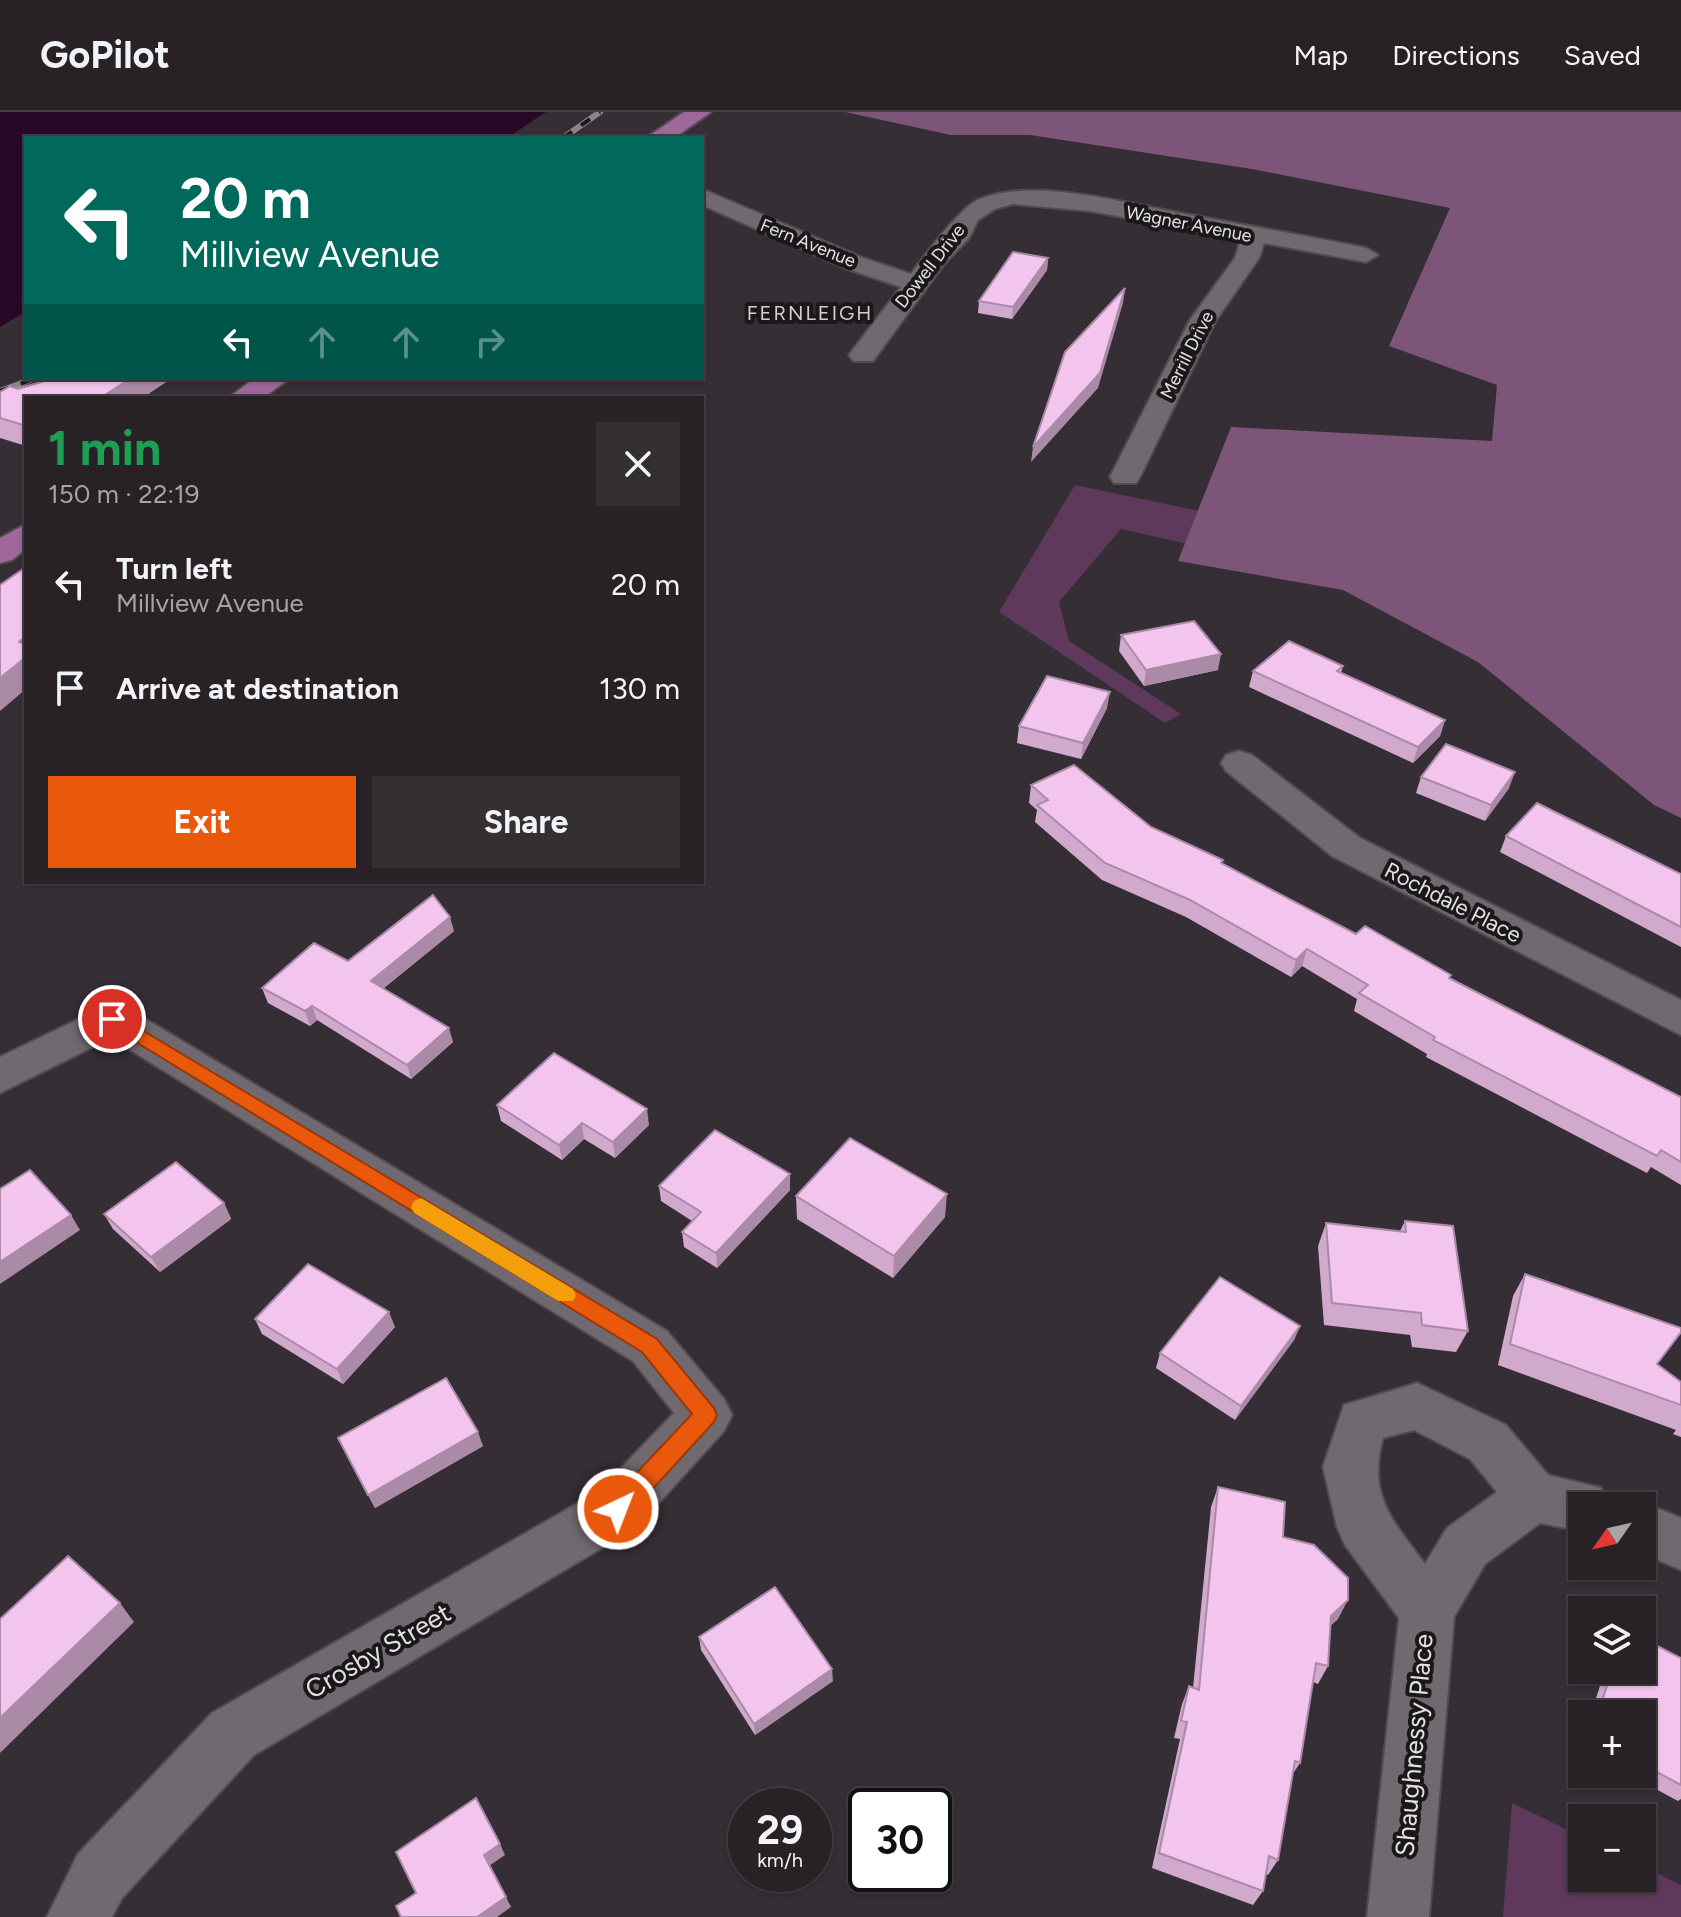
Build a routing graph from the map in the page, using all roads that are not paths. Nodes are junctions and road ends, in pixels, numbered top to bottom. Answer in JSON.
{"nodes":[{"id":1,"x":700,"y":112,"type":"edge"},
{"id":2,"x":661,"y":136,"type":"edge"},
{"id":3,"x":704,"y":197,"type":"edge"},
{"id":4,"x":1012,"y":197,"type":"joint"},
{"id":5,"x":1254,"y":236,"type":"junction"},
{"id":6,"x":1366,"y":255,"type":"dead end"},
{"id":7,"x":916,"y":284,"type":"junction"},
{"id":8,"x":863,"y":355,"type":"dead end"},
{"id":9,"x":272,"y":380,"type":"edge"},
{"id":10,"x":246,"y":396,"type":"edge"},
{"id":11,"x":1125,"y":477,"type":"dead end"},
{"id":12,"x":24,"y":535,"type":"edge"},
{"id":13,"x":0,"y":553,"type":"edge"},
{"id":14,"x":1239,"y":763,"type":"dead end"},
{"id":15,"x":1681,"y":1019,"type":"edge"},
{"id":16,"x":0,"y":1076,"type":"edge"},
{"id":17,"x":1557,"y":1502,"type":"edge"},
{"id":18,"x":1656,"y":1533,"type":"edge"},
{"id":19,"x":1681,"y":1544,"type":"edge"},
{"id":20,"x":1427,"y":1611,"type":"junction"},
{"id":21,"x":78,"y":1917,"type":"edge"},
{"id":22,"x":1398,"y":1917,"type":"edge"}],
"edges":[{"from":1,"to":2,"type":"main road"},
{"from":3,"to":7,"type":"street","name":"Fern Avenue"},
{"from":4,"to":5,"type":"street","name":"Wagner Avenue"},
{"from":4,"to":7,"type":"street","name":"Dowell Drive"},
{"from":5,"to":6,"type":"street","name":"Wagner Avenue"},
{"from":5,"to":11,"type":"street","name":"Merrill Drive"},
{"from":7,"to":8,"type":"street","name":"Dowell Drive"},
{"from":9,"to":10,"type":"main road"},
{"from":12,"to":13,"type":"main road"},
{"from":14,"to":15,"type":"street","name":"Rochdale Place"},
{"from":16,"to":21,"type":"street","name":"Crosby Street"},
{"from":17,"to":20,"type":"street"},
{"from":17,"to":20,"type":"street","name":"Shaughnessy Place"},
{"from":18,"to":19,"type":"street"},
{"from":20,"to":22,"type":"street","name":"Shaughnessy Place"}]}
